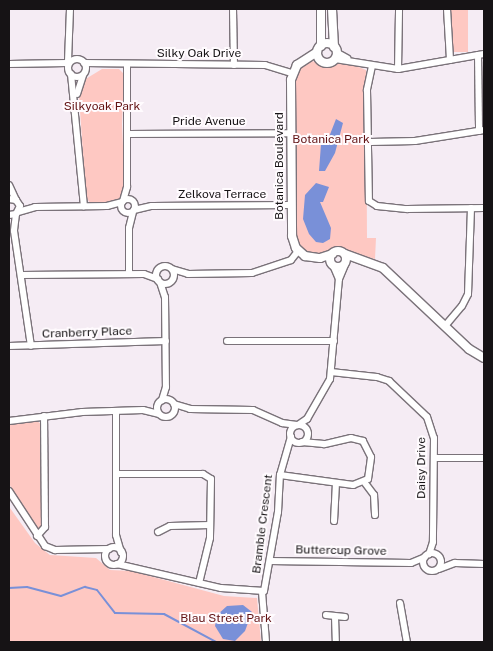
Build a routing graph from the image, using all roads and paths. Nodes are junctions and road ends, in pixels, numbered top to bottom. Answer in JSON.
{"nodes":[{"id":1,"x":70,"y":9,"type":"edge"},
{"id":2,"x":233,"y":9,"type":"edge"},
{"id":3,"x":321,"y":9,"type":"edge"},
{"id":4,"x":332,"y":9,"type":"edge"},
{"id":5,"x":399,"y":9,"type":"edge"},
{"id":6,"x":447,"y":9,"type":"edge"},
{"id":7,"x":70,"y":43,"type":"junction"},
{"id":8,"x":319,"y":52,"type":"junction"},
{"id":9,"x":335,"y":52,"type":"junction"},
{"id":10,"x":481,"y":54,"type":"edge"},
{"id":11,"x":450,"y":60,"type":"junction"},
{"id":12,"x":67,"y":62,"type":"junction"},
{"id":13,"x":81,"y":62,"type":"junction"},
{"id":14,"x":9,"y":64,"type":"edge"},
{"id":15,"x":51,"y":65,"type":"junction"},
{"id":16,"x":234,"y":65,"type":"junction"},
{"id":17,"x":104,"y":66,"type":"junction"},
{"id":18,"x":126,"y":66,"type":"junction"},
{"id":19,"x":372,"y":66,"type":"junction"},
{"id":20,"x":398,"y":69,"type":"junction"},
{"id":21,"x":70,"y":72,"type":"junction"},
{"id":22,"x":292,"y":73,"type":"junction"},
{"id":23,"x":85,"y":74,"type":"junction"},
{"id":24,"x":76,"y":99,"type":"junction"},
{"id":25,"x":482,"y":130,"type":"edge"},
{"id":26,"x":291,"y":133,"type":"junction"},
{"id":27,"x":127,"y":134,"type":"junction"},
{"id":28,"x":370,"y":142,"type":"junction"},
{"id":29,"x":9,"y":180,"type":"edge"},
{"id":30,"x":9,"y":186,"type":"edge"},
{"id":31,"x":127,"y":187,"type":"junction"},
{"id":32,"x":9,"y":198,"type":"edge"},
{"id":33,"x":133,"y":201,"type":"junction"},
{"id":34,"x":18,"y":202,"type":"junction"},
{"id":35,"x":123,"y":202,"type":"junction"},
{"id":36,"x":291,"y":205,"type":"junction"},
{"id":37,"x":84,"y":206,"type":"junction"},
{"id":38,"x":107,"y":206,"type":"junction"},
{"id":39,"x":152,"y":206,"type":"junction"},
{"id":40,"x":35,"y":207,"type":"junction"},
{"id":41,"x":471,"y":208,"type":"junction"},
{"id":42,"x":484,"y":208,"type":"edge"},
{"id":43,"x":133,"y":211,"type":"junction"},
{"id":44,"x":123,"y":212,"type":"junction"},
{"id":45,"x":17,"y":213,"type":"junction"},
{"id":46,"x":9,"y":217,"type":"edge"},
{"id":47,"x":129,"y":228,"type":"junction"},
{"id":48,"x":14,"y":231,"type":"junction"},
{"id":49,"x":298,"y":251,"type":"junction"},
{"id":50,"x":332,"y":254,"type":"junction"},
{"id":51,"x":345,"y":254,"type":"junction"},
{"id":52,"x":320,"y":258,"type":"junction"},
{"id":53,"x":358,"y":258,"type":"junction"},
{"id":54,"x":332,"y":264,"type":"junction"},
{"id":55,"x":345,"y":264,"type":"junction"},
{"id":56,"x":158,"y":269,"type":"junction"},
{"id":57,"x":172,"y":269,"type":"junction"},
{"id":58,"x":129,"y":274,"type":"junction"},
{"id":59,"x":144,"y":274,"type":"junction"},
{"id":60,"x":188,"y":274,"type":"junction"},
{"id":61,"x":21,"y":275,"type":"junction"},
{"id":62,"x":172,"y":279,"type":"junction"},
{"id":63,"x":338,"y":279,"type":"junction"},
{"id":64,"x":159,"y":280,"type":"junction"},
{"id":65,"x":165,"y":297,"type":"junction"},
{"id":66,"x":445,"y":326,"type":"junction"},
{"id":67,"x":166,"y":341,"type":"junction"},
{"id":68,"x":227,"y":341,"type":"dead end"},
{"id":69,"x":334,"y":341,"type":"junction"},
{"id":70,"x":9,"y":346,"type":"edge"},
{"id":71,"x":31,"y":346,"type":"junction"},
{"id":72,"x":484,"y":358,"type":"edge"},
{"id":73,"x":331,"y":372,"type":"junction"},
{"id":74,"x":166,"y":387,"type":"junction"},
{"id":75,"x":161,"y":401,"type":"junction"},
{"id":76,"x":173,"y":403,"type":"junction"},
{"id":77,"x":190,"y":409,"type":"junction"},
{"id":78,"x":143,"y":410,"type":"junction"},
{"id":79,"x":116,"y":411,"type":"junction"},
{"id":80,"x":174,"y":413,"type":"junction"},
{"id":81,"x":159,"y":414,"type":"junction"},
{"id":82,"x":44,"y":416,"type":"junction"},
{"id":83,"x":307,"y":419,"type":"junction"},
{"id":84,"x":9,"y":421,"type":"edge"},
{"id":85,"x":282,"y":423,"type":"junction"},
{"id":86,"x":298,"y":425,"type":"junction"},
{"id":87,"x":308,"y":432,"type":"junction"},
{"id":88,"x":291,"y":436,"type":"junction"},
{"id":89,"x":300,"y":442,"type":"junction"},
{"id":90,"x":317,"y":443,"type":"junction"},
{"id":91,"x":289,"y":451,"type":"junction"},
{"id":92,"x":434,"y":458,"type":"junction"},
{"id":93,"x":484,"y":458,"type":"edge"},
{"id":94,"x":116,"y":474,"type":"junction"},
{"id":95,"x":280,"y":475,"type":"junction"},
{"id":96,"x":365,"y":483,"type":"junction"},
{"id":97,"x":336,"y":484,"type":"junction"},
{"id":98,"x":9,"y":491,"type":"edge"},
{"id":99,"x":375,"y":515,"type":"dead end"},
{"id":100,"x":334,"y":521,"type":"dead end"},
{"id":101,"x":210,"y":525,"type":"junction"},
{"id":102,"x":158,"y":532,"type":"dead end"},
{"id":103,"x":116,"y":535,"type":"junction"},
{"id":104,"x":37,"y":536,"type":"junction"},
{"id":105,"x":433,"y":542,"type":"junction"},
{"id":106,"x":110,"y":549,"type":"junction"},
{"id":107,"x":94,"y":550,"type":"junction"},
{"id":108,"x":122,"y":552,"type":"junction"},
{"id":109,"x":427,"y":555,"type":"junction"},
{"id":110,"x":438,"y":556,"type":"junction"},
{"id":111,"x":105,"y":558,"type":"junction"},
{"id":112,"x":270,"y":561,"type":"junction"},
{"id":113,"x":411,"y":563,"type":"junction"},
{"id":114,"x":456,"y":563,"type":"junction"},
{"id":115,"x":117,"y":564,"type":"junction"},
{"id":116,"x":484,"y":564,"type":"edge"},
{"id":117,"x":139,"y":567,"type":"junction"},
{"id":118,"x":426,"y":568,"type":"junction"},
{"id":119,"x":439,"y":569,"type":"junction"},
{"id":120,"x":199,"y":584,"type":"junction"},
{"id":121,"x":262,"y":592,"type":"junction"},
{"id":122,"x":400,"y":603,"type":"dead end"},
{"id":123,"x":326,"y":614,"type":"dead end"},
{"id":124,"x":335,"y":617,"type":"junction"},
{"id":125,"x":345,"y":617,"type":"dead end"},
{"id":126,"x":266,"y":642,"type":"edge"},
{"id":127,"x":336,"y":642,"type":"edge"},
{"id":128,"x":407,"y":642,"type":"edge"}],
"edges":[{"from":1,"to":7,"type":"street"},
{"from":2,"to":16,"type":"street"},
{"from":3,"to":8,"type":"street"},
{"from":4,"to":9,"type":"street"},
{"from":5,"to":20,"type":"street"},
{"from":6,"to":11,"type":"street"},
{"from":7,"to":12,"type":"street"},
{"from":7,"to":13,"type":"street"},
{"from":8,"to":9,"type":"street"},
{"from":8,"to":9,"type":"street"},
{"from":8,"to":22,"type":"street"},
{"from":9,"to":19,"type":"street"},
{"from":10,"to":11,"type":"street"},
{"from":10,"to":25,"type":"street"},
{"from":11,"to":20,"type":"street"},
{"from":12,"to":13,"type":"street","name":"Silky Oak Drive"},
{"from":12,"to":15,"type":"street"},
{"from":12,"to":21,"type":"street"},
{"from":13,"to":17,"type":"street","name":"Silky Oak Drive"},
{"from":13,"to":23,"type":"street"},
{"from":14,"to":15,"type":"street"},
{"from":15,"to":21,"type":"street"},
{"from":16,"to":18,"type":"street","name":"Silky Oak Drive"},
{"from":16,"to":22,"type":"street","name":"Silky Oak Drive"},
{"from":17,"to":18,"type":"street","name":"Silky Oak Drive"},
{"from":17,"to":23,"type":"street","name":"Silky Oak Drive"},
{"from":18,"to":27,"type":"street"},
{"from":19,"to":20,"type":"street"},
{"from":19,"to":28,"type":"street"},
{"from":21,"to":23,"type":"street"},
{"from":21,"to":24,"type":"street"},
{"from":22,"to":26,"type":"street","name":"Botanica Boulevard"},
{"from":23,"to":24,"type":"street"},
{"from":24,"to":37,"type":"street"},
{"from":25,"to":28,"type":"street"},
{"from":26,"to":27,"type":"street","name":"Pride Avenue"},
{"from":26,"to":36,"type":"street","name":"Botanica Boulevard"},
{"from":27,"to":31,"type":"street"},
{"from":28,"to":41,"type":"street"},
{"from":29,"to":30,"type":"street"},
{"from":30,"to":34,"type":"street"},
{"from":31,"to":33,"type":"street"},
{"from":31,"to":35,"type":"street"},
{"from":32,"to":34,"type":"street"},
{"from":33,"to":35,"type":"street","name":"Zelkova Terrace"},
{"from":33,"to":39,"type":"street","name":"Zelkova Terrace"},
{"from":33,"to":43,"type":"street"},
{"from":34,"to":40,"type":"street"},
{"from":34,"to":45,"type":"street"},
{"from":35,"to":38,"type":"street"},
{"from":35,"to":44,"type":"street"},
{"from":36,"to":39,"type":"street","name":"Zelkova Terrace"},
{"from":36,"to":49,"type":"street","name":"Botanica Boulevard"},
{"from":37,"to":38,"type":"street"},
{"from":37,"to":40,"type":"street"},
{"from":38,"to":44,"type":"street"},
{"from":39,"to":43,"type":"street","name":"Zelkova Terrace"},
{"from":40,"to":45,"type":"street"},
{"from":41,"to":42,"type":"street"},
{"from":41,"to":66,"type":"street"},
{"from":43,"to":44,"type":"street","name":"Zelkova Terrace"},
{"from":43,"to":47,"type":"street"},
{"from":44,"to":47,"type":"street"},
{"from":45,"to":46,"type":"street"},
{"from":45,"to":48,"type":"street"},
{"from":46,"to":48,"type":"street"},
{"from":47,"to":58,"type":"street"},
{"from":48,"to":61,"type":"street"},
{"from":49,"to":52,"type":"street"},
{"from":49,"to":60,"type":"street"},
{"from":50,"to":51,"type":"street"},
{"from":50,"to":52,"type":"street"},
{"from":50,"to":54,"type":"street"},
{"from":51,"to":53,"type":"street"},
{"from":51,"to":55,"type":"street"},
{"from":52,"to":54,"type":"street"},
{"from":53,"to":55,"type":"street"},
{"from":53,"to":66,"type":"street"},
{"from":54,"to":55,"type":"street"},
{"from":54,"to":63,"type":"street"},
{"from":55,"to":63,"type":"street"},
{"from":56,"to":57,"type":"street"},
{"from":56,"to":59,"type":"street"},
{"from":56,"to":64,"type":"street"},
{"from":57,"to":60,"type":"street"},
{"from":57,"to":62,"type":"street"},
{"from":58,"to":59,"type":"street"},
{"from":58,"to":61,"type":"street"},
{"from":59,"to":64,"type":"street"},
{"from":60,"to":62,"type":"street"},
{"from":61,"to":71,"type":"street"},
{"from":62,"to":64,"type":"street"},
{"from":62,"to":65,"type":"street"},
{"from":63,"to":69,"type":"street"},
{"from":64,"to":65,"type":"street"},
{"from":65,"to":67,"type":"street"},
{"from":66,"to":72,"type":"street"},
{"from":67,"to":71,"type":"street","name":"Cranberry Place"},
{"from":67,"to":74,"type":"street"},
{"from":68,"to":69,"type":"street"},
{"from":69,"to":73,"type":"street"},
{"from":70,"to":71,"type":"street","name":"Cranberry Place"},
{"from":73,"to":83,"type":"street"},
{"from":73,"to":92,"type":"street","name":"Daisy Drive"},
{"from":74,"to":75,"type":"street"},
{"from":74,"to":76,"type":"street"},
{"from":75,"to":76,"type":"street"},
{"from":75,"to":78,"type":"street"},
{"from":75,"to":81,"type":"street"},
{"from":76,"to":77,"type":"street"},
{"from":76,"to":80,"type":"street"},
{"from":77,"to":80,"type":"street"},
{"from":77,"to":85,"type":"street"},
{"from":78,"to":79,"type":"street"},
{"from":78,"to":81,"type":"street"},
{"from":79,"to":82,"type":"street"},
{"from":79,"to":94,"type":"street"},
{"from":80,"to":81,"type":"street"},
{"from":82,"to":84,"type":"street"},
{"from":82,"to":104,"type":"street"},
{"from":83,"to":86,"type":"street"},
{"from":83,"to":87,"type":"street"},
{"from":85,"to":86,"type":"street"},
{"from":85,"to":88,"type":"street"},
{"from":86,"to":87,"type":"street"},
{"from":86,"to":88,"type":"street"},
{"from":87,"to":89,"type":"street","name":"Bramble Crescent"},
{"from":87,"to":90,"type":"street"},
{"from":88,"to":89,"type":"street"},
{"from":88,"to":91,"type":"street","name":"Bramble Crescent"},
{"from":89,"to":90,"type":"street"},
{"from":89,"to":91,"type":"street","name":"Bramble Crescent"},
{"from":90,"to":96,"type":"street"},
{"from":91,"to":95,"type":"street","name":"Bramble Crescent"},
{"from":92,"to":93,"type":"street"},
{"from":92,"to":105,"type":"street","name":"Daisy Drive"},
{"from":94,"to":101,"type":"street"},
{"from":94,"to":103,"type":"street"},
{"from":95,"to":97,"type":"street"},
{"from":95,"to":112,"type":"street","name":"Bramble Crescent"},
{"from":96,"to":97,"type":"street"},
{"from":96,"to":99,"type":"street"},
{"from":97,"to":100,"type":"street"},
{"from":98,"to":104,"type":"street"},
{"from":101,"to":102,"type":"street"},
{"from":101,"to":120,"type":"street"},
{"from":103,"to":106,"type":"street"},
{"from":103,"to":108,"type":"street"},
{"from":104,"to":107,"type":"street"},
{"from":105,"to":109,"type":"street","name":"Daisy Drive"},
{"from":105,"to":110,"type":"street","name":"Daisy Drive"},
{"from":106,"to":107,"type":"street"},
{"from":106,"to":108,"type":"street","name":"Bramble Crescent"},
{"from":106,"to":111,"type":"street"},
{"from":107,"to":111,"type":"street"},
{"from":108,"to":115,"type":"street"},
{"from":108,"to":117,"type":"street","name":"Bramble Crescent"},
{"from":109,"to":110,"type":"street"},
{"from":109,"to":113,"type":"street","name":"Buttercup Grove"},
{"from":109,"to":118,"type":"street"},
{"from":110,"to":114,"type":"street"},
{"from":110,"to":119,"type":"street"},
{"from":111,"to":115,"type":"street","name":"Bramble Crescent"},
{"from":112,"to":113,"type":"street","name":"Buttercup Grove"},
{"from":112,"to":121,"type":"street","name":"Bramble Crescent"},
{"from":113,"to":118,"type":"street","name":"Buttercup Grove"},
{"from":114,"to":116,"type":"street"},
{"from":114,"to":119,"type":"street"},
{"from":115,"to":117,"type":"street","name":"Bramble Crescent"},
{"from":117,"to":120,"type":"street","name":"Bramble Crescent"},
{"from":118,"to":119,"type":"street","name":"Buttercup Grove"},
{"from":120,"to":121,"type":"street","name":"Bramble Crescent"},
{"from":121,"to":126,"type":"street"},
{"from":122,"to":128,"type":"street"},
{"from":123,"to":124,"type":"street"},
{"from":124,"to":125,"type":"street"},
{"from":124,"to":127,"type":"street"}]}
